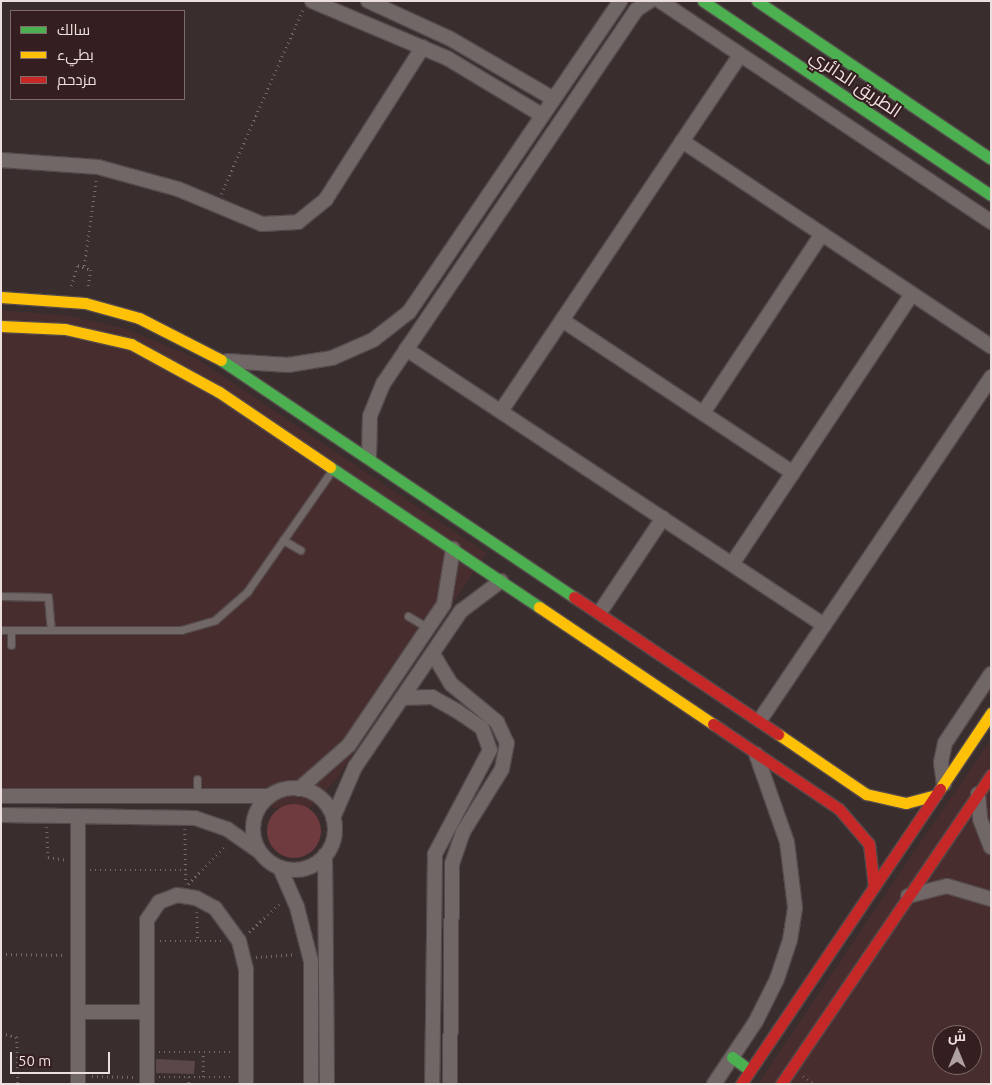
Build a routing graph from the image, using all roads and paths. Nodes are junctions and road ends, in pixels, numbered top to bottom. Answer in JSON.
{"nodes":[{"id":1,"x":306,"y":1,"type":"edge"},
{"id":2,"x":312,"y":1,"type":"edge"},
{"id":3,"x":368,"y":1,"type":"edge"},
{"id":4,"x":620,"y":1,"type":"edge"},
{"id":5,"x":624,"y":1,"type":"edge"},
{"id":6,"x":650,"y":1,"type":"edge"},
{"id":7,"x":660,"y":1,"type":"edge"},
{"id":8,"x":703,"y":1,"type":"edge"},
{"id":9,"x":757,"y":1,"type":"edge"},
{"id":10,"x":636,"y":10,"type":"junction"},
{"id":11,"x":423,"y":47,"type":"junction"},
{"id":12,"x":740,"y":56,"type":"junction"},
{"id":13,"x":554,"y":99,"type":"junction"},
{"id":14,"x":542,"y":116,"type":"junction"},
{"id":15,"x":682,"y":141,"type":"junction"},
{"id":16,"x":991,"y":159,"type":"edge"},
{"id":17,"x":1,"y":160,"type":"edge"},
{"id":18,"x":98,"y":167,"type":"junction"},
{"id":19,"x":991,"y":195,"type":"edge"},
{"id":20,"x":216,"y":205,"type":"junction"},
{"id":21,"x":991,"y":222,"type":"edge"},
{"id":22,"x":822,"y":234,"type":"junction"},
{"id":23,"x":84,"y":266,"type":"junction"},
{"id":24,"x":912,"y":294,"type":"junction"},
{"id":25,"x":1,"y":297,"type":"edge"},
{"id":26,"x":68,"y":300,"type":"junction"},
{"id":27,"x":85,"y":303,"type":"junction"},
{"id":28,"x":139,"y":318,"type":"junction"},
{"id":29,"x":562,"y":320,"type":"junction"},
{"id":30,"x":1,"y":326,"type":"edge"},
{"id":31,"x":130,"y":344,"type":"junction"},
{"id":32,"x":991,"y":346,"type":"edge"},
{"id":33,"x":406,"y":349,"type":"junction"},
{"id":34,"x":226,"y":361,"type":"junction"},
{"id":35,"x":991,"y":378,"type":"edge"},
{"id":36,"x":501,"y":412,"type":"junction"},
{"id":37,"x":703,"y":413,"type":"junction"},
{"id":38,"x":369,"y":457,"type":"junction"},
{"id":39,"x":333,"y":469,"type":"junction"},
{"id":40,"x":793,"y":472,"type":"junction"},
{"id":41,"x":663,"y":518,"type":"junction"},
{"id":42,"x":284,"y":540,"type":"junction"},
{"id":43,"x":452,"y":549,"type":"junction"},
{"id":44,"x":300,"y":550,"type":"dead end"},
{"id":45,"x":732,"y":564,"type":"junction"},
{"id":46,"x":552,"y":580,"type":"junction"},
{"id":47,"x":501,"y":581,"type":"junction"},
{"id":48,"x":1,"y":596,"type":"edge"},
{"id":49,"x":534,"y":604,"type":"junction"},
{"id":50,"x":600,"y":612,"type":"junction"},
{"id":51,"x":408,"y":616,"type":"dead end"},
{"id":52,"x":824,"y":625,"type":"junction"},
{"id":53,"x":428,"y":628,"type":"junction"},
{"id":54,"x":1,"y":630,"type":"edge"},
{"id":55,"x":11,"y":630,"type":"junction"},
{"id":56,"x":50,"y":630,"type":"junction"},
{"id":57,"x":11,"y":646,"type":"dead end"},
{"id":58,"x":433,"y":654,"type":"junction"},
{"id":59,"x":991,"y":674,"type":"edge"},
{"id":60,"x":402,"y":698,"type":"junction"},
{"id":61,"x":991,"y":713,"type":"edge"},
{"id":62,"x":760,"y":720,"type":"junction"},
{"id":63,"x":756,"y":754,"type":"junction"},
{"id":64,"x":991,"y":775,"type":"edge"},
{"id":65,"x":840,"y":777,"type":"junction"},
{"id":66,"x":197,"y":779,"type":"dead end"},
{"id":67,"x":299,"y":789,"type":"junction"},
{"id":68,"x":940,"y":789,"type":"junction"},
{"id":69,"x":978,"y":794,"type":"junction"},
{"id":70,"x":1,"y":796,"type":"edge"},
{"id":71,"x":125,"y":796,"type":"junction"},
{"id":72,"x":197,"y":796,"type":"junction"},
{"id":73,"x":270,"y":796,"type":"junction"},
{"id":74,"x":824,"y":799,"type":"junction"},
{"id":75,"x":1,"y":815,"type":"edge"},
{"id":76,"x":47,"y":816,"type":"junction"},
{"id":77,"x":78,"y":816,"type":"junction"},
{"id":78,"x":125,"y":816,"type":"junction"},
{"id":79,"x":185,"y":816,"type":"junction"},
{"id":80,"x":333,"y":818,"type":"junction"},
{"id":81,"x":236,"y":835,"type":"junction"},
{"id":82,"x":991,"y":847,"type":"edge"},
{"id":83,"x":259,"y":851,"type":"junction"},
{"id":84,"x":325,"y":855,"type":"junction"},
{"id":85,"x":78,"y":865,"type":"junction"},
{"id":86,"x":280,"y":868,"type":"junction"},
{"id":87,"x":186,"y":870,"type":"junction"},
{"id":88,"x":874,"y":887,"type":"junction"},
{"id":89,"x":291,"y":892,"type":"junction"},
{"id":90,"x":908,"y":896,"type":"junction"},
{"id":91,"x":196,"y":898,"type":"junction"},
{"id":92,"x":991,"y":899,"type":"edge"},
{"id":93,"x":146,"y":941,"type":"junction"},
{"id":94,"x":198,"y":941,"type":"junction"},
{"id":95,"x":239,"y":941,"type":"junction"},
{"id":96,"x":309,"y":953,"type":"junction"},
{"id":97,"x":1,"y":954,"type":"edge"},
{"id":98,"x":78,"y":955,"type":"junction"},
{"id":99,"x":245,"y":958,"type":"junction"},
{"id":100,"x":78,"y":1012,"type":"junction"},
{"id":101,"x":147,"y":1012,"type":"junction"},
{"id":102,"x":1,"y":1033,"type":"edge"},
{"id":103,"x":147,"y":1052,"type":"junction"},
{"id":104,"x":204,"y":1052,"type":"junction"},
{"id":105,"x":246,"y":1053,"type":"junction"},
{"id":106,"x":732,"y":1058,"type":"junction"},
{"id":107,"x":749,"y":1070,"type":"junction"},
{"id":108,"x":189,"y":1077,"type":"junction"},
{"id":109,"x":203,"y":1077,"type":"junction"},
{"id":110,"x":78,"y":1080,"type":"edge"},
{"id":111,"x":147,"y":1080,"type":"edge"},
{"id":112,"x":246,"y":1081,"type":"edge"},
{"id":113,"x":18,"y":1084,"type":"edge"},
{"id":114,"x":189,"y":1084,"type":"edge"},
{"id":115,"x":311,"y":1084,"type":"edge"},
{"id":116,"x":327,"y":1084,"type":"edge"},
{"id":117,"x":432,"y":1084,"type":"edge"},
{"id":118,"x":450,"y":1084,"type":"edge"},
{"id":119,"x":714,"y":1084,"type":"edge"},
{"id":120,"x":740,"y":1084,"type":"edge"},
{"id":121,"x":781,"y":1084,"type":"edge"}],
"edges":[{"from":1,"to":20,"type":"path"},
{"from":2,"to":11,"type":"street"},
{"from":3,"to":13,"type":"street"},
{"from":4,"to":13,"type":"street"},
{"from":5,"to":10,"type":"street"},
{"from":6,"to":10,"type":"street"},
{"from":7,"to":12,"type":"street"},
{"from":8,"to":19,"type":"street","name":"الطريق الدائري"},
{"from":9,"to":16,"type":"street","name":"الطريق الدائري"},
{"from":10,"to":33,"type":"street"},
{"from":11,"to":14,"type":"street"},
{"from":11,"to":20,"type":"street"},
{"from":12,"to":15,"type":"street"},
{"from":12,"to":21,"type":"street"},
{"from":13,"to":14,"type":"street"},
{"from":14,"to":34,"type":"street"},
{"from":15,"to":22,"type":"street"},
{"from":15,"to":29,"type":"street"},
{"from":17,"to":18,"type":"street"},
{"from":18,"to":20,"type":"street"},
{"from":18,"to":23,"type":"path"},
{"from":22,"to":24,"type":"street"},
{"from":22,"to":37,"type":"street"},
{"from":23,"to":26,"type":"path"},
{"from":23,"to":27,"type":"path"},
{"from":24,"to":32,"type":"street"},
{"from":24,"to":40,"type":"street"},
{"from":25,"to":26,"type":"street"},
{"from":26,"to":27,"type":"street"},
{"from":27,"to":28,"type":"street"},
{"from":28,"to":31,"type":"street"},
{"from":28,"to":34,"type":"street"},
{"from":29,"to":36,"type":"street"},
{"from":29,"to":37,"type":"street"},
{"from":30,"to":31,"type":"street"},
{"from":31,"to":39,"type":"street"},
{"from":33,"to":36,"type":"street"},
{"from":33,"to":38,"type":"street"},
{"from":34,"to":38,"type":"street"},
{"from":35,"to":52,"type":"street"},
{"from":36,"to":41,"type":"street"},
{"from":37,"to":40,"type":"street"},
{"from":38,"to":46,"type":"street"},
{"from":39,"to":42,"type":"lane"},
{"from":39,"to":43,"type":"street"},
{"from":40,"to":45,"type":"street"},
{"from":41,"to":45,"type":"street"},
{"from":41,"to":50,"type":"street"},
{"from":42,"to":44,"type":"lane"},
{"from":42,"to":56,"type":"lane"},
{"from":43,"to":47,"type":"street"},
{"from":43,"to":53,"type":"street"},
{"from":45,"to":52,"type":"street"},
{"from":46,"to":49,"type":"street"},
{"from":46,"to":50,"type":"street"},
{"from":47,"to":49,"type":"street"},
{"from":47,"to":58,"type":"street"},
{"from":48,"to":56,"type":"lane"},
{"from":49,"to":63,"type":"street"},
{"from":50,"to":62,"type":"street"},
{"from":51,"to":53,"type":"lane"},
{"from":52,"to":62,"type":"street"},
{"from":53,"to":67,"type":"street"},
{"from":54,"to":55,"type":"lane"},
{"from":55,"to":56,"type":"lane"},
{"from":55,"to":57,"type":"lane"},
{"from":58,"to":60,"type":"street"},
{"from":58,"to":118,"type":"street"},
{"from":59,"to":68,"type":"street"},
{"from":60,"to":80,"type":"street"},
{"from":60,"to":117,"type":"street"},
{"from":61,"to":68,"type":"street"},
{"from":62,"to":65,"type":"street"},
{"from":63,"to":74,"type":"street"},
{"from":63,"to":106,"type":"street"},
{"from":64,"to":69,"type":"street"},
{"from":65,"to":68,"type":"street"},
{"from":65,"to":74,"type":"street"},
{"from":66,"to":72,"type":"lane"},
{"from":67,"to":73,"type":"street"},
{"from":67,"to":80,"type":"street"},
{"from":68,"to":88,"type":"street"},
{"from":69,"to":82,"type":"street"},
{"from":69,"to":90,"type":"street"},
{"from":70,"to":71,"type":"street"},
{"from":71,"to":72,"type":"street"},
{"from":71,"to":78,"type":"street"},
{"from":72,"to":73,"type":"street"},
{"from":73,"to":83,"type":"street"},
{"from":74,"to":88,"type":"street"},
{"from":75,"to":76,"type":"street"},
{"from":76,"to":77,"type":"street"},
{"from":76,"to":85,"type":"path"},
{"from":77,"to":78,"type":"street"},
{"from":77,"to":85,"type":"street"},
{"from":78,"to":79,"type":"street"},
{"from":79,"to":81,"type":"street"},
{"from":79,"to":87,"type":"path"},
{"from":80,"to":84,"type":"street"},
{"from":81,"to":83,"type":"street"},
{"from":81,"to":87,"type":"path"},
{"from":83,"to":86,"type":"street"},
{"from":84,"to":86,"type":"street"},
{"from":84,"to":116,"type":"street"},
{"from":85,"to":87,"type":"path"},
{"from":85,"to":98,"type":"street"},
{"from":86,"to":89,"type":"street"},
{"from":88,"to":107,"type":"street"},
{"from":89,"to":95,"type":"path"},
{"from":89,"to":96,"type":"street"},
{"from":90,"to":92,"type":"street"},
{"from":90,"to":121,"type":"street"},
{"from":91,"to":93,"type":"street"},
{"from":91,"to":94,"type":"path"},
{"from":91,"to":95,"type":"street"},
{"from":93,"to":94,"type":"path"},
{"from":93,"to":101,"type":"street"},
{"from":94,"to":95,"type":"path"},
{"from":95,"to":99,"type":"street"},
{"from":96,"to":99,"type":"path"},
{"from":96,"to":115,"type":"street"},
{"from":97,"to":98,"type":"path"},
{"from":98,"to":100,"type":"street"},
{"from":99,"to":105,"type":"street"},
{"from":100,"to":101,"type":"street"},
{"from":100,"to":110,"type":"street"},
{"from":101,"to":103,"type":"street"},
{"from":102,"to":113,"type":"path"},
{"from":103,"to":104,"type":"path"},
{"from":103,"to":111,"type":"street"},
{"from":104,"to":105,"type":"path"},
{"from":104,"to":109,"type":"path"},
{"from":105,"to":112,"type":"street"},
{"from":106,"to":107,"type":"street"},
{"from":106,"to":119,"type":"street"},
{"from":107,"to":120,"type":"street"},
{"from":108,"to":109,"type":"path"},
{"from":108,"to":111,"type":"path"},
{"from":108,"to":114,"type":"path"},
{"from":109,"to":112,"type":"path"},
{"from":110,"to":111,"type":"path"}]}
